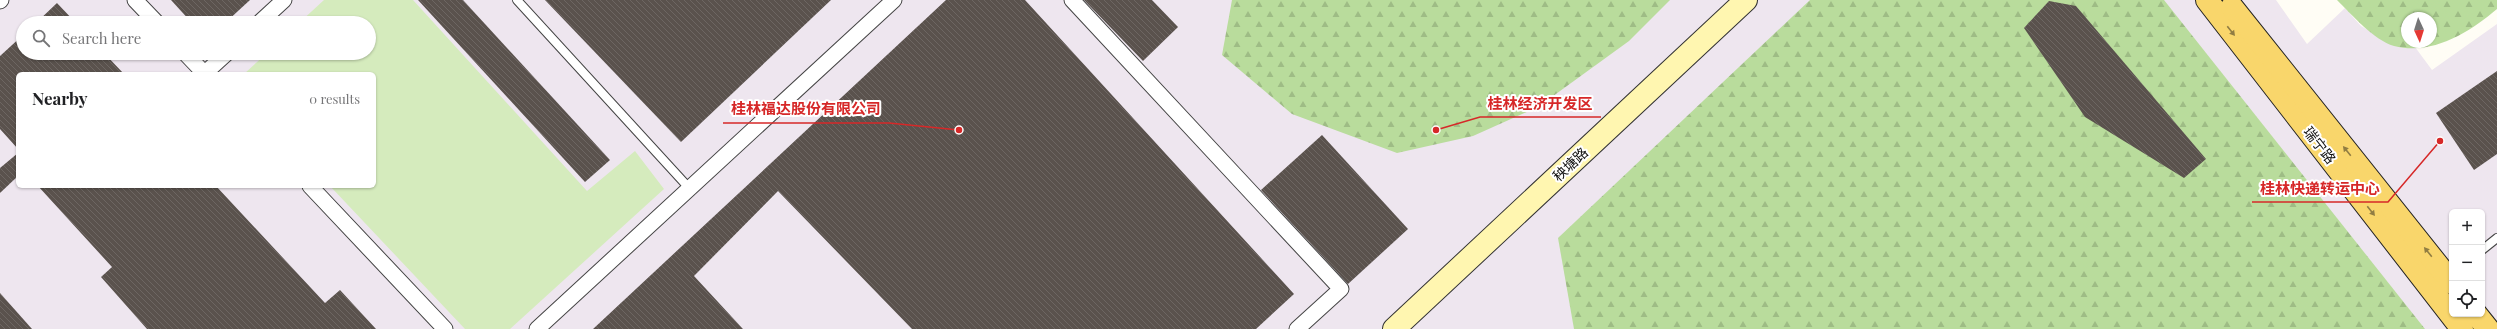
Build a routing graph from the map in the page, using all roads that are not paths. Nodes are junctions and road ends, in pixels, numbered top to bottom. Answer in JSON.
{"nodes":[{"id":1,"x":135,"y":0,"type":"edge"},
{"id":2,"x":284,"y":0,"type":"edge"},
{"id":3,"x":517,"y":0,"type":"edge"},
{"id":4,"x":894,"y":0,"type":"edge"},
{"id":5,"x":1072,"y":0,"type":"edge"},
{"id":6,"x":1746,"y":0,"type":"edge"},
{"id":7,"x":2207,"y":0,"type":"edge"},
{"id":8,"x":2226,"y":0,"type":"edge"},
{"id":9,"x":150,"y":16,"type":"edge"},
{"id":10,"x":267,"y":16,"type":"edge"},
{"id":11,"x":192,"y":60,"type":"edge"},
{"id":12,"x":220,"y":60,"type":"edge"},
{"id":13,"x":203,"y":72,"type":"edge"},
{"id":14,"x":207,"y":72,"type":"edge"},
{"id":15,"x":312,"y":188,"type":"edge"},
{"id":16,"x":690,"y":188,"type":"junction"},
{"id":17,"x":2497,"y":238,"type":"edge"},
{"id":18,"x":2485,"y":248,"type":"edge"},
{"id":19,"x":2449,"y":277,"type":"edge"},
{"id":20,"x":2478,"y":317,"type":"edge"},
{"id":21,"x":445,"y":329,"type":"edge"},
{"id":22,"x":538,"y":329,"type":"edge"},
{"id":23,"x":1297,"y":329,"type":"edge"},
{"id":24,"x":1394,"y":329,"type":"edge"},
{"id":25,"x":2462,"y":329,"type":"edge"},
{"id":26,"x":2488,"y":329,"type":"edge"}],
"edges":[{"from":1,"to":9,"type":"street"},
{"from":2,"to":10,"type":"street"},
{"from":3,"to":16,"type":"lane"},
{"from":4,"to":16,"type":"street"},
{"from":5,"to":23,"type":"street"},
{"from":6,"to":24,"type":"main road","name":"秧塘路"},
{"from":7,"to":25,"type":"main road","name":"瑞宁路","one_way":true},
{"from":19,"to":8,"type":"main road","name":"瑞宁路","one_way":true},
{"from":11,"to":13,"type":"street"},
{"from":12,"to":14,"type":"street"},
{"from":15,"to":21,"type":"street"},
{"from":16,"to":22,"type":"street"},
{"from":17,"to":18,"type":"lane"},
{"from":20,"to":26,"type":"main road"}]}
